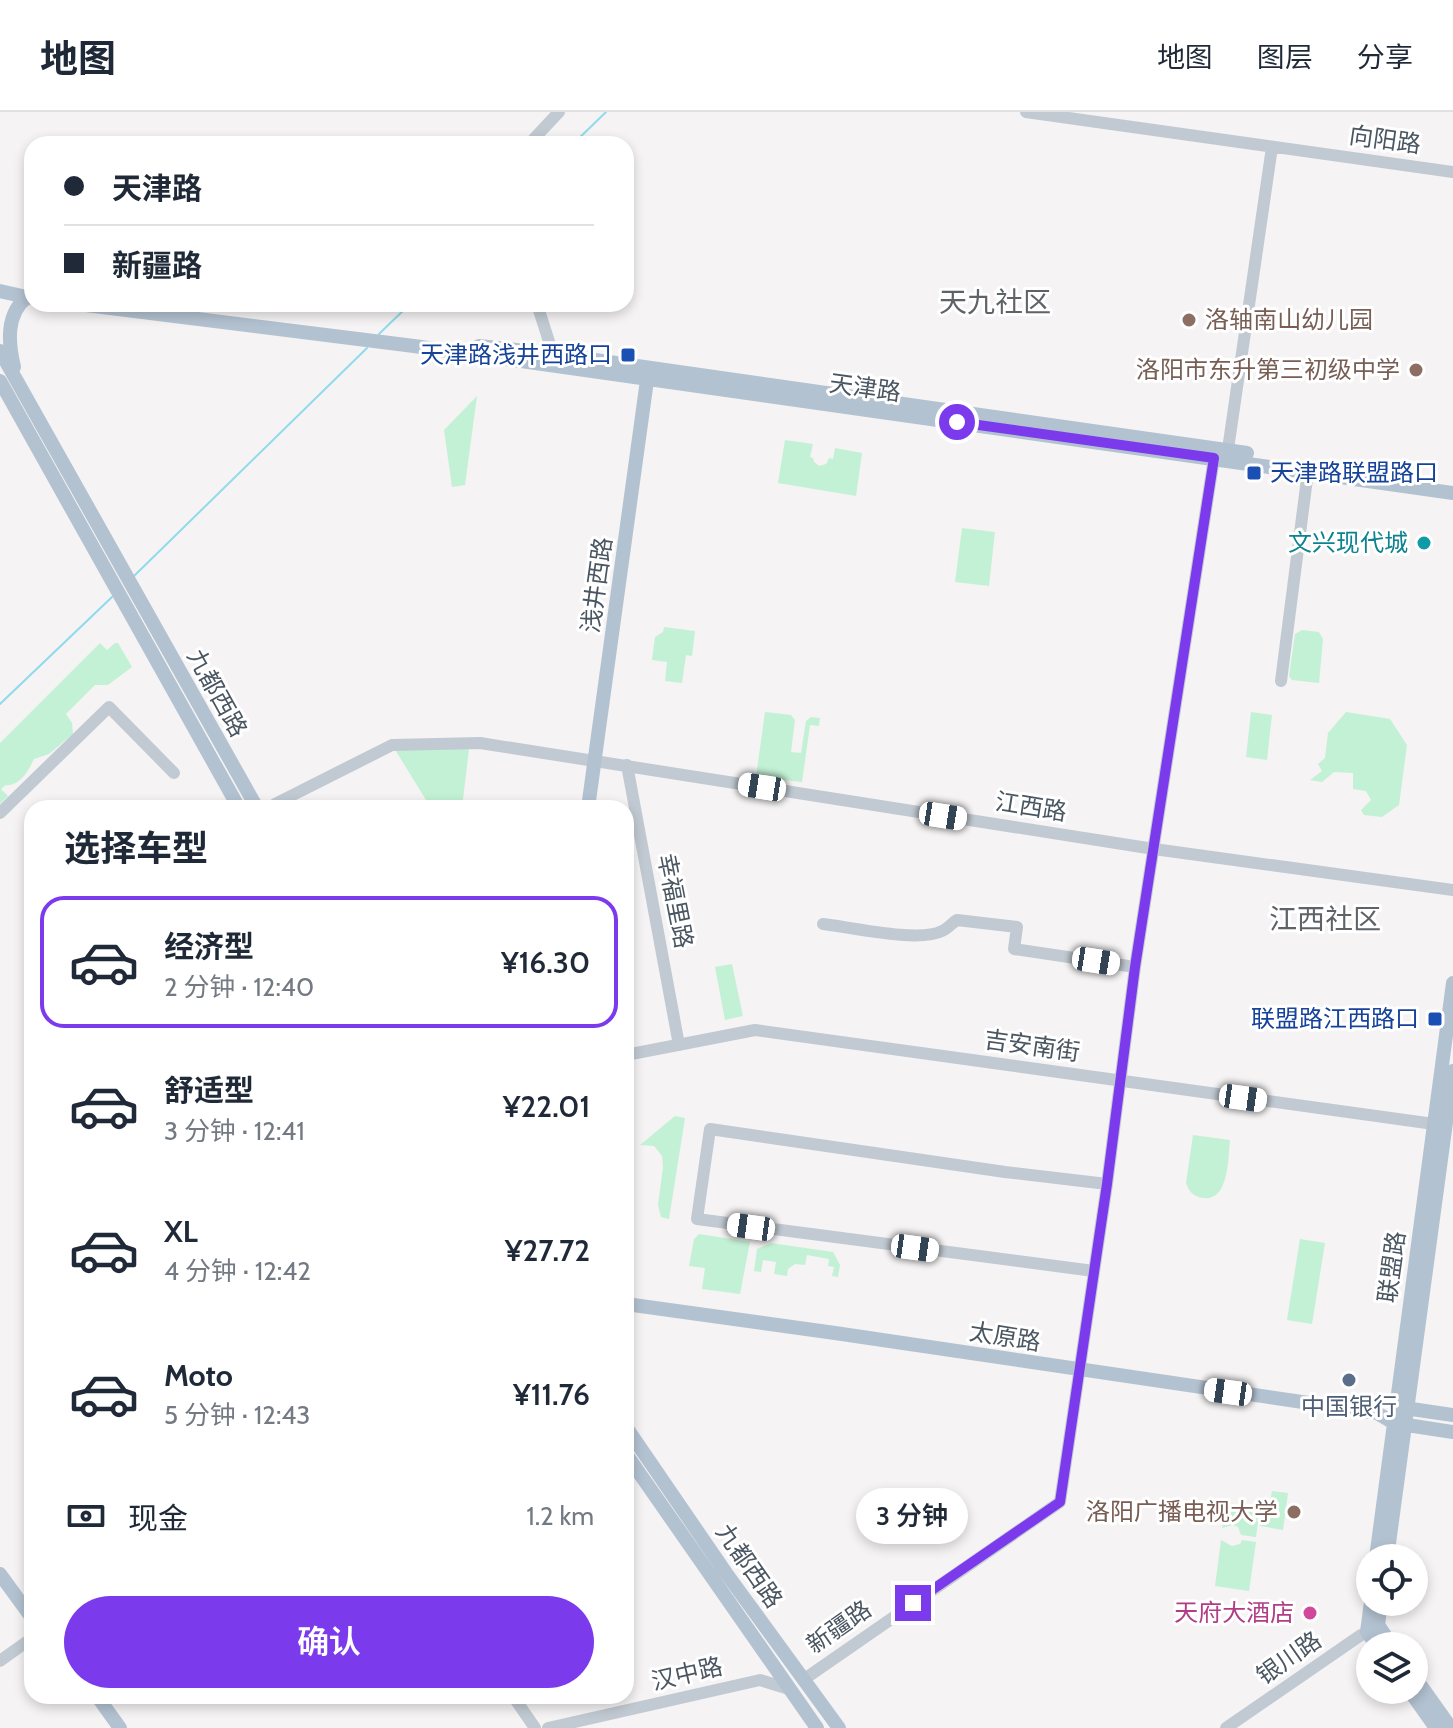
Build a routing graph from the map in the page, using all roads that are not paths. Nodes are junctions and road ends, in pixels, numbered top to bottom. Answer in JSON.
{"nodes":[{"id":1,"x":559,"y":112,"type":"edge"},
{"id":2,"x":1026,"y":112,"type":"edge"},
{"id":3,"x":536,"y":136,"type":"edge"},
{"id":4,"x":1272,"y":147,"type":"junction"},
{"id":5,"x":1453,"y":172,"type":"edge"},
{"id":6,"x":0,"y":283,"type":"edge"},
{"id":7,"x":0,"y":291,"type":"edge"},
{"id":8,"x":24,"y":293,"type":"edge"},
{"id":9,"x":24,"y":294,"type":"edge"},
{"id":10,"x":24,"y":301,"type":"edge"},
{"id":11,"x":153,"y":312,"type":"edge"},
{"id":12,"x":200,"y":312,"type":"edge"},
{"id":13,"x":539,"y":312,"type":"edge"},
{"id":14,"x":332,"y":331,"type":"junction"},
{"id":15,"x":0,"y":351,"type":"edge"},
{"id":16,"x":553,"y":360,"type":"junction"},
{"id":17,"x":653,"y":375,"type":"junction"},
{"id":18,"x":0,"y":381,"type":"edge"},
{"id":19,"x":18,"y":386,"type":"junction"},
{"id":20,"x":1223,"y":456,"type":"junction"},
{"id":21,"x":1308,"y":471,"type":"junction"},
{"id":22,"x":1453,"y":483,"type":"edge"},
{"id":23,"x":1453,"y":493,"type":"edge"},
{"id":24,"x":133,"y":605,"type":"junction"},
{"id":25,"x":1281,"y":681,"type":"dead end"},
{"id":26,"x":600,"y":761,"type":"junction"},
{"id":27,"x":627,"y":765,"type":"junction"},
{"id":28,"x":174,"y":773,"type":"dead end"},
{"id":29,"x":235,"y":800,"type":"edge"},
{"id":30,"x":252,"y":800,"type":"edge"},
{"id":31,"x":283,"y":800,"type":"edge"},
{"id":32,"x":590,"y":800,"type":"edge"},
{"id":33,"x":598,"y":800,"type":"edge"},
{"id":34,"x":634,"y":800,"type":"edge"},
{"id":35,"x":634,"y":803,"type":"edge"},
{"id":36,"x":0,"y":813,"type":"edge"},
{"id":37,"x":1154,"y":849,"type":"junction"},
{"id":38,"x":1453,"y":890,"type":"edge"},
{"id":39,"x":823,"y":924,"type":"dead end"},
{"id":40,"x":1135,"y":967,"type":"junction"},
{"id":41,"x":1453,"y":983,"type":"edge"},
{"id":42,"x":679,"y":1045,"type":"junction"},
{"id":43,"x":634,"y":1053,"type":"edge"},
{"id":44,"x":1453,"y":1071,"type":"edge"},
{"id":45,"x":1120,"y":1080,"type":"junction"},
{"id":46,"x":1451,"y":1105,"type":"edge"},
{"id":47,"x":1434,"y":1124,"type":"junction"},
{"id":48,"x":1107,"y":1184,"type":"junction"},
{"id":49,"x":1094,"y":1271,"type":"junction"},
{"id":50,"x":634,"y":1305,"type":"edge"},
{"id":51,"x":1080,"y":1370,"type":"junction"},
{"id":52,"x":1402,"y":1408,"type":"junction"},
{"id":53,"x":1377,"y":1413,"type":"junction"},
{"id":54,"x":1453,"y":1415,"type":"edge"},
{"id":55,"x":1399,"y":1424,"type":"junction"},
{"id":56,"x":1453,"y":1432,"type":"edge"},
{"id":57,"x":634,"y":1439,"type":"edge"},
{"id":58,"x":634,"y":1466,"type":"edge"},
{"id":59,"x":1378,"y":1544,"type":"edge"},
{"id":60,"x":1388,"y":1544,"type":"edge"},
{"id":61,"x":0,"y":1562,"type":"edge"},
{"id":62,"x":0,"y":1574,"type":"edge"},
{"id":63,"x":24,"y":1595,"type":"edge"},
{"id":64,"x":24,"y":1607,"type":"edge"},
{"id":65,"x":1372,"y":1616,"type":"edge"},
{"id":66,"x":1376,"y":1616,"type":"edge"},
{"id":67,"x":1372,"y":1628,"type":"junction"},
{"id":68,"x":1373,"y":1632,"type":"edge"},
{"id":69,"x":1376,"y":1632,"type":"edge"},
{"id":70,"x":24,"y":1644,"type":"edge"},
{"id":71,"x":24,"y":1652,"type":"edge"},
{"id":72,"x":0,"y":1661,"type":"edge"},
{"id":73,"x":0,"y":1669,"type":"edge"},
{"id":74,"x":803,"y":1680,"type":"junction"},
{"id":75,"x":789,"y":1689,"type":"junction"},
{"id":76,"x":1428,"y":1697,"type":"edge"},
{"id":77,"x":94,"y":1704,"type":"edge"},
{"id":78,"x":103,"y":1704,"type":"edge"},
{"id":79,"x":518,"y":1704,"type":"edge"},
{"id":80,"x":1425,"y":1704,"type":"edge"},
{"id":81,"x":1446,"y":1723,"type":"edge"},
{"id":82,"x":111,"y":1728,"type":"edge"},
{"id":83,"x":120,"y":1728,"type":"edge"},
{"id":84,"x":535,"y":1728,"type":"edge"},
{"id":85,"x":548,"y":1728,"type":"edge"},
{"id":86,"x":817,"y":1728,"type":"edge"},
{"id":87,"x":839,"y":1728,"type":"edge"},
{"id":88,"x":1226,"y":1728,"type":"edge"}],
"edges":[{"from":1,"to":3,"type":"street"},
{"from":2,"to":4,"type":"street","name":"向阳路"},
{"from":4,"to":5,"type":"street","name":"向阳路"},
{"from":4,"to":20,"type":"street","name":"新疆路"},
{"from":6,"to":8,"type":"main road"},
{"from":7,"to":9,"type":"main road"},
{"from":10,"to":19,"type":"main road"},
{"from":11,"to":14,"type":"main road"},
{"from":12,"to":14,"type":"main road"},
{"from":13,"to":16,"type":"street"},
{"from":14,"to":16,"type":"main road","name":"天津路"},
{"from":15,"to":19,"type":"main road"},
{"from":16,"to":17,"type":"main road","name":"天津路"},
{"from":17,"to":20,"type":"main road","name":"天津路"},
{"from":17,"to":26,"type":"main road","name":"浅井西路"},
{"from":18,"to":24,"type":"main road"},
{"from":19,"to":24,"type":"main road"},
{"from":20,"to":21,"type":"main road","name":"天津路"},
{"from":20,"to":22,"type":"main road","name":"天津路"},
{"from":20,"to":37,"type":"street","name":"新疆路"},
{"from":21,"to":23,"type":"main road","name":"天津路"},
{"from":21,"to":25,"type":"street"},
{"from":24,"to":29,"type":"main road","name":"九都西路"},
{"from":24,"to":30,"type":"main road","name":"九都西路"},
{"from":26,"to":27,"type":"street","name":"江西路"},
{"from":26,"to":31,"type":"street","name":"江西路"},
{"from":26,"to":32,"type":"main road","name":"浅井西路"},
{"from":26,"to":33,"type":"main road","name":"浅井西路"},
{"from":27,"to":34,"type":"street","name":"幸福里路"},
{"from":27,"to":37,"type":"street","name":"江西路"},
{"from":28,"to":36,"type":"street"},
{"from":35,"to":42,"type":"street","name":"幸福里路"},
{"from":37,"to":38,"type":"street","name":"江西路"},
{"from":37,"to":40,"type":"street","name":"新疆路"},
{"from":39,"to":40,"type":"street"},
{"from":40,"to":45,"type":"street","name":"新疆路"},
{"from":41,"to":47,"type":"main road","name":"联盟路"},
{"from":42,"to":43,"type":"street","name":"吉安南街"},
{"from":42,"to":45,"type":"street","name":"吉安南街"},
{"from":44,"to":46,"type":"main road","name":"联盟路"},
{"from":45,"to":47,"type":"street","name":"吉安南街"},
{"from":45,"to":48,"type":"street","name":"新疆路"},
{"from":46,"to":52,"type":"main road","name":"联盟路"},
{"from":47,"to":52,"type":"main road","name":"联盟路"},
{"from":48,"to":49,"type":"street","name":"新疆路"},
{"from":48,"to":49,"type":"street"},
{"from":49,"to":51,"type":"street","name":"新疆路"},
{"from":50,"to":51,"type":"main road","name":"太原路"},
{"from":51,"to":53,"type":"main road","name":"太原路"},
{"from":51,"to":74,"type":"street","name":"新疆路"},
{"from":52,"to":53,"type":"main road","name":"太原路"},
{"from":52,"to":54,"type":"main road","name":"太原路"},
{"from":52,"to":55,"type":"main road","name":"联盟路"},
{"from":53,"to":55,"type":"main road","name":"太原路"},
{"from":55,"to":56,"type":"main road","name":"太原路"},
{"from":55,"to":59,"type":"main road","name":"联盟路"},
{"from":55,"to":60,"type":"main road","name":"联盟路"},
{"from":57,"to":74,"type":"main road","name":"九都西路"},
{"from":58,"to":75,"type":"main road","name":"九都西路"},
{"from":61,"to":63,"type":"main road"},
{"from":62,"to":64,"type":"main road"},
{"from":65,"to":67,"type":"main road"},
{"from":66,"to":67,"type":"main road"},
{"from":67,"to":68,"type":"main road"},
{"from":67,"to":69,"type":"main road"},
{"from":67,"to":88,"type":"street","name":"银川路"},
{"from":70,"to":72,"type":"street"},
{"from":71,"to":73,"type":"street"},
{"from":74,"to":87,"type":"main road","name":"九都西路"},
{"from":75,"to":85,"type":"street","name":"汉中路"},
{"from":75,"to":86,"type":"main road","name":"九都西路"},
{"from":76,"to":81,"type":"main road"},
{"from":77,"to":82,"type":"main road"},
{"from":78,"to":83,"type":"main road"},
{"from":79,"to":84,"type":"street"},
{"from":80,"to":81,"type":"main road"}]}
